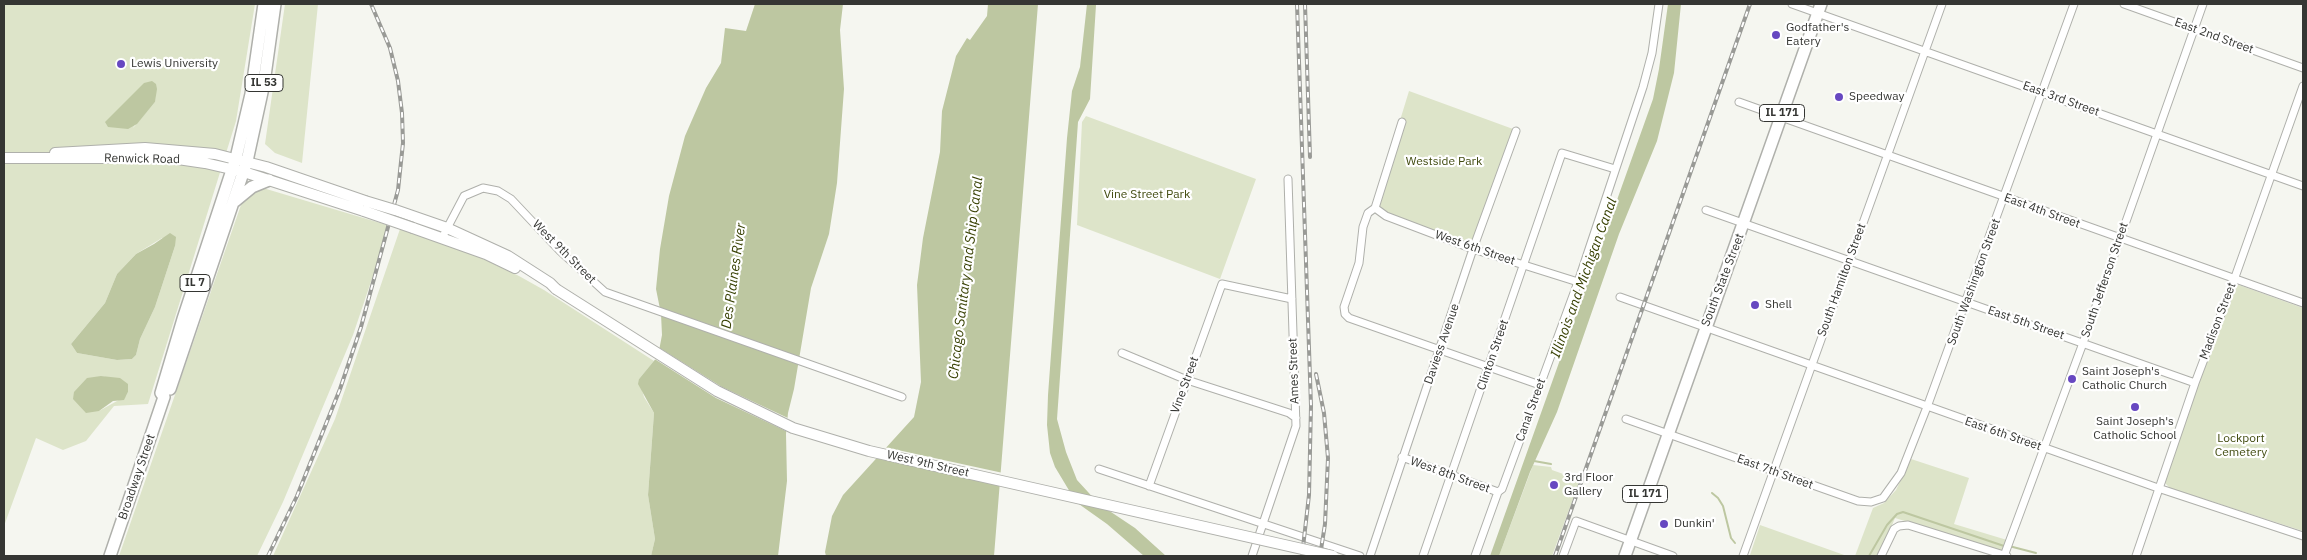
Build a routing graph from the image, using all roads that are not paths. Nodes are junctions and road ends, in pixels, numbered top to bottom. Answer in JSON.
{"nodes":[{"id":1,"x":264,"y":4,"type":"edge"},
{"id":2,"x":275,"y":4,"type":"edge"},
{"id":3,"x":1659,"y":4,"type":"edge"},
{"id":4,"x":1792,"y":4,"type":"edge"},
{"id":5,"x":1942,"y":4,"type":"edge"},
{"id":6,"x":2074,"y":4,"type":"edge"},
{"id":7,"x":2124,"y":4,"type":"edge"},
{"id":8,"x":2203,"y":4,"type":"edge"},
{"id":9,"x":1819,"y":9,"type":"edge"},
{"id":10,"x":2194,"y":29,"type":"junction"},
{"id":11,"x":1925,"y":52,"type":"junction"},
{"id":12,"x":2303,"y":68,"type":"edge"},
{"id":13,"x":2303,"y":86,"type":"edge"},
{"id":14,"x":2040,"y":92,"type":"junction"},
{"id":15,"x":1739,"y":102,"type":"dead end"},
{"id":16,"x":1780,"y":117,"type":"junction"},
{"id":17,"x":1402,"y":122,"type":"dead end"},
{"id":18,"x":1516,"y":132,"type":"dead end"},
{"id":19,"x":2156,"y":134,"type":"junction"},
{"id":20,"x":1887,"y":156,"type":"junction"},
{"id":21,"x":4,"y":158,"type":"edge"},
{"id":22,"x":240,"y":165,"type":"junction"},
{"id":23,"x":1615,"y":169,"type":"junction"},
{"id":24,"x":2271,"y":175,"type":"junction"},
{"id":25,"x":1288,"y":179,"type":"dead end"},
{"id":26,"x":269,"y":180,"type":"junction"},
{"id":27,"x":2303,"y":186,"type":"edge"},
{"id":28,"x":2004,"y":197,"type":"junction"},
{"id":29,"x":235,"y":201,"type":"junction"},
{"id":30,"x":364,"y":206,"type":"junction"},
{"id":31,"x":1375,"y":208,"type":"junction"},
{"id":32,"x":1706,"y":210,"type":"dead end"},
{"id":33,"x":1744,"y":223,"type":"junction"},
{"id":34,"x":444,"y":233,"type":"junction"},
{"id":35,"x":2119,"y":238,"type":"junction"},
{"id":36,"x":1474,"y":249,"type":"junction"},
{"id":37,"x":1849,"y":261,"type":"junction"},
{"id":38,"x":1524,"y":265,"type":"junction"},
{"id":39,"x":2234,"y":280,"type":"junction"},
{"id":40,"x":1578,"y":282,"type":"junction"},
{"id":41,"x":1620,"y":297,"type":"dead end"},
{"id":42,"x":1292,"y":299,"type":"junction"},
{"id":43,"x":1967,"y":302,"type":"junction"},
{"id":44,"x":2303,"y":303,"type":"edge"},
{"id":45,"x":1705,"y":328,"type":"junction"},
{"id":46,"x":2083,"y":343,"type":"junction"},
{"id":47,"x":1440,"y":350,"type":"junction"},
{"id":48,"x":1122,"y":353,"type":"dead end"},
{"id":49,"x":1811,"y":366,"type":"junction"},
{"id":50,"x":1488,"y":367,"type":"junction"},
{"id":51,"x":1187,"y":380,"type":"junction"},
{"id":52,"x":2195,"y":383,"type":"junction"},
{"id":53,"x":1540,"y":385,"type":"junction"},
{"id":54,"x":164,"y":397,"type":"junction"},
{"id":55,"x":902,"y":398,"type":"dead end"},
{"id":56,"x":1927,"y":407,"type":"junction"},
{"id":57,"x":1296,"y":418,"type":"junction"},
{"id":58,"x":1626,"y":419,"type":"dead end"},
{"id":59,"x":1667,"y":432,"type":"junction"},
{"id":60,"x":2044,"y":448,"type":"junction"},
{"id":61,"x":1402,"y":457,"type":"junction"},
{"id":62,"x":1098,"y":469,"type":"dead end"},
{"id":63,"x":1773,"y":471,"type":"junction"},
{"id":64,"x":1452,"y":475,"type":"junction"},
{"id":65,"x":1149,"y":486,"type":"junction"},
{"id":66,"x":2158,"y":488,"type":"junction"},
{"id":67,"x":1498,"y":492,"type":"junction"},
{"id":68,"x":1883,"y":498,"type":"joint"},
{"id":69,"x":1262,"y":525,"type":"junction"},
{"id":70,"x":2303,"y":536,"type":"edge"},
{"id":71,"x":1630,"y":541,"type":"junction"},
{"id":72,"x":110,"y":556,"type":"edge"},
{"id":73,"x":1252,"y":556,"type":"edge"},
{"id":74,"x":1333,"y":556,"type":"edge"},
{"id":75,"x":1360,"y":556,"type":"edge"},
{"id":76,"x":1370,"y":556,"type":"edge"},
{"id":77,"x":1423,"y":556,"type":"edge"},
{"id":78,"x":1475,"y":556,"type":"edge"},
{"id":79,"x":1564,"y":556,"type":"edge"},
{"id":80,"x":1625,"y":556,"type":"edge"},
{"id":81,"x":1673,"y":556,"type":"edge"},
{"id":82,"x":1742,"y":556,"type":"edge"},
{"id":83,"x":1881,"y":556,"type":"edge"},
{"id":84,"x":2005,"y":556,"type":"edge"},
{"id":85,"x":2136,"y":556,"type":"edge"}],
"edges":[{"from":1,"to":22,"type":"main road","number":"IL 53"},
{"from":2,"to":22,"type":"main road","number":"IL 53"},
{"from":3,"to":23,"type":"street","name":"Canal Street"},
{"from":4,"to":9,"type":"street","name":"East 3rd Street"},
{"from":5,"to":11,"type":"street","name":"South Hamilton Street"},
{"from":6,"to":14,"type":"street","name":"South Washington Street"},
{"from":7,"to":10,"type":"street","name":"East 2nd Street"},
{"from":8,"to":10,"type":"street","name":"South Jefferson Street"},
{"from":9,"to":11,"type":"street","name":"East 3rd Street"},
{"from":9,"to":16,"type":"main road","name":"South State Street","number":"IL 171"},
{"from":10,"to":12,"type":"street","name":"East 2nd Street"},
{"from":10,"to":19,"type":"street","name":"South Jefferson Street"},
{"from":11,"to":14,"type":"street","name":"East 3rd Street"},
{"from":11,"to":20,"type":"street","name":"South Hamilton Street"},
{"from":13,"to":24,"type":"street","name":"Madison Street"},
{"from":14,"to":19,"type":"street","name":"East 3rd Street"},
{"from":14,"to":28,"type":"street","name":"South Washington Street"},
{"from":15,"to":16,"type":"street","name":"East 4th Street"},
{"from":16,"to":20,"type":"street","name":"East 4th Street"},
{"from":16,"to":33,"type":"main road","name":"South State Street","number":"IL 171"},
{"from":17,"to":31,"type":"street"},
{"from":18,"to":36,"type":"street","name":"Daviess Avenue"},
{"from":19,"to":24,"type":"street","name":"East 3rd Street"},
{"from":19,"to":35,"type":"street","name":"South Jefferson Street"},
{"from":20,"to":28,"type":"street","name":"East 4th Street"},
{"from":20,"to":37,"type":"street","name":"South Hamilton Street"},
{"from":21,"to":22,"type":"main road","name":"Renwick Road"},
{"from":22,"to":26,"type":"main road","name":"West 9th Street"},
{"from":22,"to":29,"type":"main road","name":"Broadway Street","number":"IL 7"},
{"from":22,"to":30,"type":"main road","name":"West 9th Street"},
{"from":22,"to":54,"type":"main road","name":"Broadway Street","number":"IL 7"},
{"from":23,"to":38,"type":"street","name":"Clinton Street"},
{"from":23,"to":40,"type":"street","name":"Canal Street"},
{"from":24,"to":27,"type":"street","name":"East 3rd Street"},
{"from":24,"to":39,"type":"street","name":"Madison Street"},
{"from":25,"to":42,"type":"street","name":"Ames Street"},
{"from":26,"to":29,"type":"main road"},
{"from":26,"to":30,"type":"main road","name":"West 9th Street"},
{"from":28,"to":35,"type":"street","name":"East 4th Street"},
{"from":28,"to":43,"type":"street","name":"South Washington Street"},
{"from":29,"to":54,"type":"main road","name":"Broadway Street","number":"IL 7"},
{"from":30,"to":34,"type":"main road","name":"West 9th Street","bridge":true},
{"from":30,"to":34,"type":"main road","name":"West 9th Street","bridge":true},
{"from":31,"to":36,"type":"street","name":"West 6th Street"},
{"from":31,"to":47,"type":"street"},
{"from":32,"to":33,"type":"street","name":"East 5th Street"},
{"from":33,"to":37,"type":"street","name":"East 5th Street"},
{"from":33,"to":45,"type":"main road","name":"South State Street","number":"IL 171"},
{"from":34,"to":55,"type":"street","name":"West 9th Street"},
{"from":34,"to":74,"type":"main road","name":"West 9th Street","bridge":true},
{"from":35,"to":39,"type":"street","name":"East 4th Street"},
{"from":35,"to":46,"type":"street","name":"South Jefferson Street"},
{"from":36,"to":38,"type":"street","name":"West 6th Street"},
{"from":36,"to":47,"type":"street","name":"Daviess Avenue"},
{"from":37,"to":43,"type":"street","name":"East 5th Street"},
{"from":37,"to":49,"type":"street","name":"South Hamilton Street"},
{"from":38,"to":40,"type":"street","name":"West 6th Street"},
{"from":38,"to":50,"type":"street","name":"Clinton Street"},
{"from":39,"to":44,"type":"street","name":"East 4th Street"},
{"from":39,"to":52,"type":"street","name":"Madison Street"},
{"from":40,"to":53,"type":"street","name":"Canal Street"},
{"from":41,"to":45,"type":"street"},
{"from":42,"to":51,"type":"street","name":"Vine Street"},
{"from":42,"to":57,"type":"street","name":"Ames Street"},
{"from":43,"to":46,"type":"street","name":"East 5th Street"},
{"from":43,"to":56,"type":"street","name":"South Washington Street"},
{"from":45,"to":49,"type":"street","name":"East 6th Street"},
{"from":45,"to":59,"type":"main road","name":"South State Street","number":"IL 171"},
{"from":46,"to":52,"type":"street","name":"East 5th Street"},
{"from":46,"to":60,"type":"street","name":"South Jefferson Street"},
{"from":47,"to":50,"type":"street"},
{"from":47,"to":61,"type":"street","name":"Daviess Avenue"},
{"from":48,"to":51,"type":"street"},
{"from":49,"to":56,"type":"street","name":"East 6th Street"},
{"from":49,"to":63,"type":"street","name":"South Hamilton Street"},
{"from":50,"to":53,"type":"street"},
{"from":50,"to":64,"type":"street","name":"Clinton Street"},
{"from":51,"to":57,"type":"street"},
{"from":51,"to":65,"type":"street","name":"Vine Street"},
{"from":52,"to":66,"type":"street","name":"Madison Street"},
{"from":53,"to":67,"type":"street","name":"Canal Street"},
{"from":54,"to":72,"type":"main road","name":"Broadway Street","number":"IL 7"},
{"from":56,"to":60,"type":"street","name":"East 6th Street"},
{"from":56,"to":68,"type":"street","name":"South Washington Street"},
{"from":57,"to":69,"type":"street","name":"Ames Street"},
{"from":58,"to":59,"type":"street","name":"East 7th Street"},
{"from":59,"to":63,"type":"street","name":"East 7th Street"},
{"from":59,"to":71,"type":"main road","name":"South State Street","number":"IL 171"},
{"from":60,"to":66,"type":"street","name":"East 6th Street"},
{"from":60,"to":84,"type":"street","name":"South Jefferson Street"},
{"from":61,"to":64,"type":"street","name":"West 8th Street"},
{"from":61,"to":76,"type":"street","name":"Daviess Avenue"},
{"from":62,"to":65,"type":"street"},
{"from":63,"to":68,"type":"street","name":"East 7th Street"},
{"from":63,"to":82,"type":"street","name":"South Hamilton Street"},
{"from":64,"to":67,"type":"street","name":"West 8th Street"},
{"from":64,"to":77,"type":"street","name":"Clinton Street"},
{"from":65,"to":69,"type":"street"},
{"from":66,"to":70,"type":"street","name":"East 6th Street"},
{"from":66,"to":85,"type":"street","name":"Madison Street"},
{"from":67,"to":78,"type":"street","name":"Canal Street"},
{"from":69,"to":73,"type":"street","name":"Ames Street"},
{"from":69,"to":75,"type":"street"},
{"from":71,"to":79,"type":"street"},
{"from":71,"to":80,"type":"main road","name":"South State Street","number":"IL 171"},
{"from":71,"to":81,"type":"street"},
{"from":83,"to":84,"type":"street"}]}
